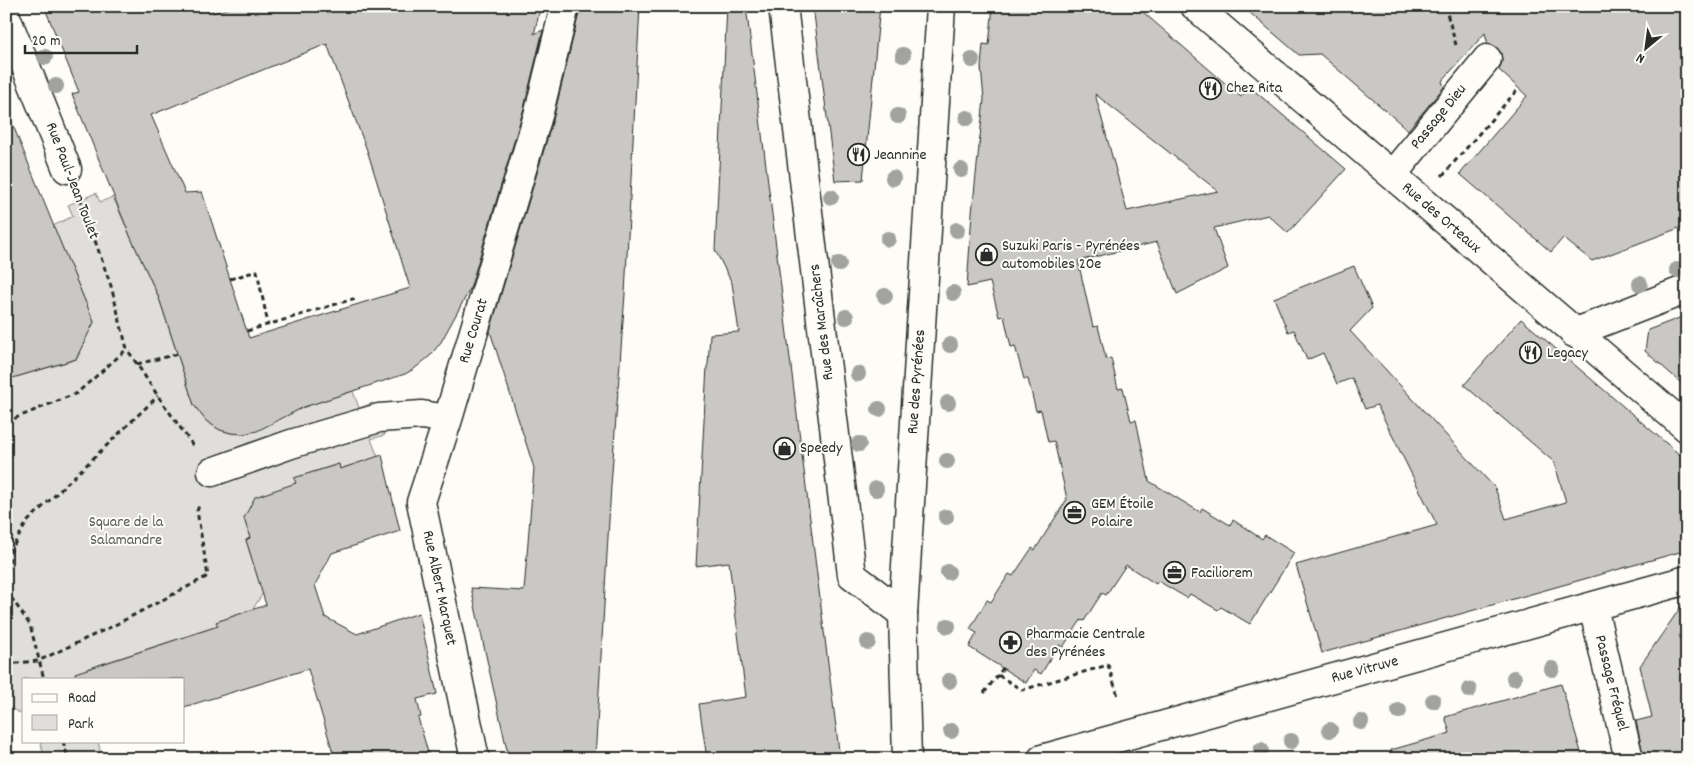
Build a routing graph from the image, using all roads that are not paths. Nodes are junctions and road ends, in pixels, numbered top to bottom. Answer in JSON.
{"nodes":[{"id":1,"x":565,"y":6,"type":"edge"},
{"id":2,"x":783,"y":6,"type":"edge"},
{"id":3,"x":941,"y":6,"type":"edge"},
{"id":4,"x":1195,"y":6,"type":"edge"},
{"id":5,"x":6,"y":17,"type":"edge"},
{"id":6,"x":1487,"y":60,"type":"dead end"},
{"id":7,"x":67,"y":169,"type":"road end"},
{"id":8,"x":1392,"y":175,"type":"junction"},
{"id":9,"x":1687,"y":288,"type":"edge"},
{"id":10,"x":1574,"y":333,"type":"junction"},
{"id":11,"x":448,"y":419,"type":"junction"},
{"id":12,"x":1687,"y":428,"type":"edge"},
{"id":13,"x":212,"y":472,"type":"road end"},
{"id":14,"x":1687,"y":580,"type":"edge"},
{"id":15,"x":1593,"y":607,"type":"junction"},
{"id":16,"x":902,"y":614,"type":"junction"},
{"id":17,"x":476,"y":759,"type":"edge"},
{"id":18,"x":907,"y":759,"type":"edge"},
{"id":19,"x":1042,"y":759,"type":"edge"},
{"id":20,"x":1629,"y":759,"type":"edge"}],
"edges":[{"from":1,"to":11,"type":"street","name":"Rue Courat"},
{"from":2,"to":16,"type":"street","name":"Rue des Maraîchers"},
{"from":3,"to":16,"type":"street","name":"Rue des Pyrénées"},
{"from":4,"to":8,"type":"street","name":"Rue des Orteaux"},
{"from":5,"to":7,"type":"street","name":"Rue Paul-Jean Toulet"},
{"from":6,"to":8,"type":"street","name":"Passage Dieu"},
{"from":8,"to":10,"type":"street","name":"Rue des Orteaux"},
{"from":9,"to":10,"type":"street"},
{"from":10,"to":12,"type":"street","name":"Rue des Orteaux"},
{"from":11,"to":13,"type":"street"},
{"from":11,"to":17,"type":"street","name":"Rue Albert Marquet"},
{"from":14,"to":15,"type":"street","name":"Rue Vitruve"},
{"from":15,"to":19,"type":"street","name":"Rue Vitruve"},
{"from":15,"to":20,"type":"street","name":"Passage Fréquel"},
{"from":16,"to":18,"type":"street","name":"Rue des Pyrénées"}]}
